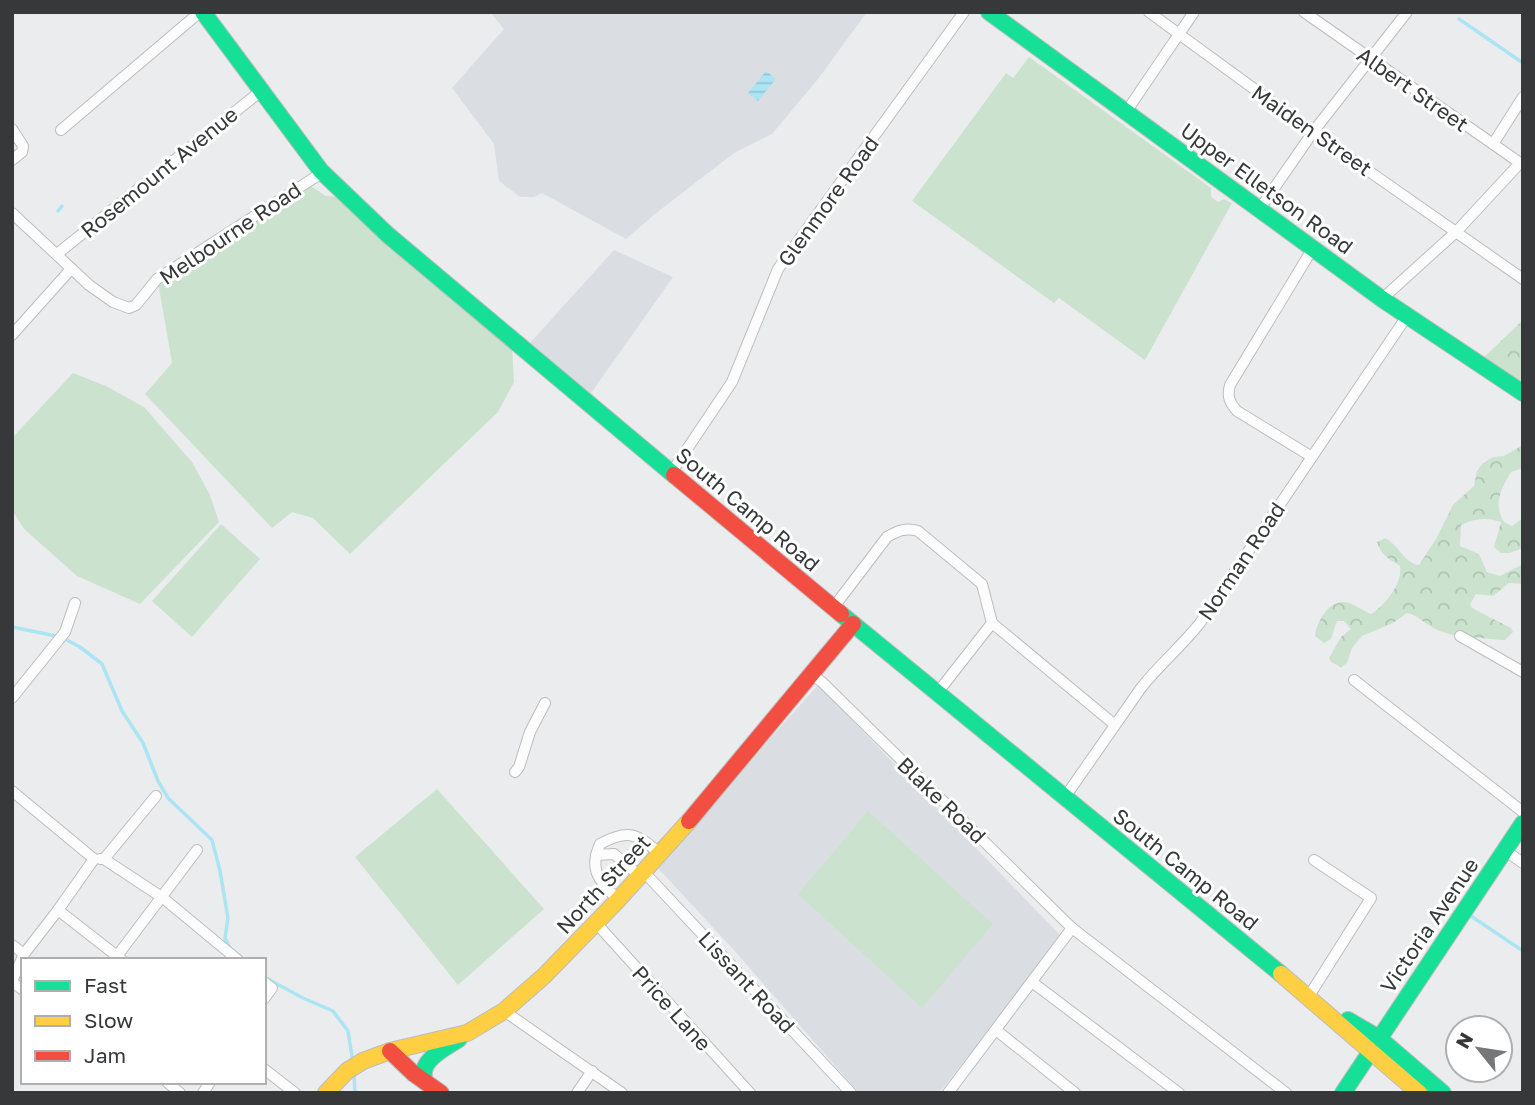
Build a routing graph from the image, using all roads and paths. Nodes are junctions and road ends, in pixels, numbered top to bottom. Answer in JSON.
{"nodes":[{"id":1,"x":202,"y":12,"type":"edge"},
{"id":2,"x":964,"y":12,"type":"edge"},
{"id":3,"x":989,"y":12,"type":"edge"},
{"id":4,"x":1149,"y":12,"type":"edge"},
{"id":5,"x":1194,"y":12,"type":"edge"},
{"id":6,"x":1304,"y":12,"type":"edge"},
{"id":7,"x":1407,"y":12,"type":"edge"},
{"id":8,"x":1321,"y":18,"type":"edge"},
{"id":9,"x":1179,"y":34,"type":"junction"},
{"id":10,"x":1370,"y":58,"type":"junction"},
{"id":11,"x":261,"y":91,"type":"junction"},
{"id":12,"x":1523,"y":97,"type":"edge"},
{"id":13,"x":1126,"y":111,"type":"junction"},
{"id":14,"x":12,"y":129,"type":"edge"},
{"id":15,"x":61,"y":131,"type":"dead end"},
{"id":16,"x":1313,"y":132,"type":"junction"},
{"id":17,"x":1493,"y":144,"type":"junction"},
{"id":18,"x":12,"y":160,"type":"edge"},
{"id":19,"x":1521,"y":164,"type":"edge"},
{"id":20,"x":321,"y":171,"type":"junction"},
{"id":21,"x":1259,"y":210,"type":"junction"},
{"id":22,"x":12,"y":213,"type":"edge"},
{"id":23,"x":1457,"y":231,"type":"junction"},
{"id":24,"x":1313,"y":248,"type":"junction"},
{"id":25,"x":57,"y":254,"type":"junction"},
{"id":26,"x":71,"y":269,"type":"junction"},
{"id":27,"x":1523,"y":279,"type":"edge"},
{"id":28,"x":1382,"y":299,"type":"junction"},
{"id":29,"x":1407,"y":316,"type":"junction"},
{"id":30,"x":12,"y":335,"type":"edge"},
{"id":31,"x":1523,"y":393,"type":"edge"},
{"id":32,"x":1312,"y":457,"type":"junction"},
{"id":33,"x":671,"y":473,"type":"junction"},
{"id":34,"x":75,"y":603,"type":"dead end"},
{"id":35,"x":833,"y":608,"type":"junction"},
{"id":36,"x":992,"y":623,"type":"junction"},
{"id":37,"x":853,"y":624,"type":"junction"},
{"id":38,"x":1460,"y":636,"type":"dead end"},
{"id":39,"x":1523,"y":672,"type":"edge"},
{"id":40,"x":811,"y":674,"type":"junction"},
{"id":41,"x":1354,"y":680,"type":"dead end"},
{"id":42,"x":16,"y":685,"type":"edge"},
{"id":43,"x":938,"y":692,"type":"junction"},
{"id":44,"x":12,"y":698,"type":"edge"},
{"id":45,"x":545,"y":703,"type":"dead end"},
{"id":46,"x":1115,"y":725,"type":"junction"},
{"id":47,"x":515,"y":772,"type":"dead end"},
{"id":48,"x":12,"y":791,"type":"edge"},
{"id":49,"x":156,"y":796,"type":"dead end"},
{"id":50,"x":1065,"y":797,"type":"junction"},
{"id":51,"x":1523,"y":812,"type":"edge"},
{"id":52,"x":1523,"y":823,"type":"edge"},
{"id":53,"x":611,"y":838,"type":"junction"},
{"id":54,"x":197,"y":850,"type":"dead end"},
{"id":55,"x":1504,"y":850,"type":"junction"},
{"id":56,"x":614,"y":854,"type":"junction"},
{"id":57,"x":660,"y":854,"type":"junction"},
{"id":58,"x":596,"y":855,"type":"junction"},
{"id":59,"x":99,"y":859,"type":"junction"},
{"id":60,"x":1314,"y":860,"type":"dead end"},
{"id":61,"x":1523,"y":863,"type":"edge"},
{"id":62,"x":642,"y":874,"type":"junction"},
{"id":63,"x":163,"y":898,"type":"junction"},
{"id":64,"x":618,"y":900,"type":"junction"},
{"id":65,"x":58,"y":910,"type":"junction"},
{"id":66,"x":596,"y":923,"type":"junction"},
{"id":67,"x":1072,"y":928,"type":"junction"},
{"id":68,"x":12,"y":945,"type":"edge"},
{"id":69,"x":24,"y":954,"type":"junction"},
{"id":70,"x":22,"y":958,"type":"edge"},
{"id":71,"x":118,"y":958,"type":"edge"},
{"id":72,"x":236,"y":958,"type":"edge"},
{"id":73,"x":21,"y":961,"type":"edge"},
{"id":74,"x":12,"y":981,"type":"edge"},
{"id":75,"x":1032,"y":982,"type":"junction"},
{"id":76,"x":266,"y":984,"type":"edge"},
{"id":77,"x":266,"y":996,"type":"edge"},
{"id":78,"x":1309,"y":996,"type":"junction"},
{"id":79,"x":504,"y":1011,"type":"junction"},
{"id":80,"x":996,"y":1030,"type":"junction"},
{"id":81,"x":467,"y":1033,"type":"junction"},
{"id":82,"x":1374,"y":1044,"type":"junction"},
{"id":83,"x":390,"y":1051,"type":"junction"},
{"id":84,"x":266,"y":1071,"type":"edge"},
{"id":85,"x":592,"y":1071,"type":"junction"},
{"id":86,"x":425,"y":1082,"type":"junction"},
{"id":87,"x":295,"y":1093,"type":"edge"},
{"id":88,"x":326,"y":1093,"type":"edge"},
{"id":89,"x":441,"y":1093,"type":"edge"},
{"id":90,"x":577,"y":1093,"type":"edge"},
{"id":91,"x":622,"y":1093,"type":"edge"},
{"id":92,"x":750,"y":1093,"type":"edge"},
{"id":93,"x":851,"y":1093,"type":"edge"},
{"id":94,"x":948,"y":1093,"type":"edge"},
{"id":95,"x":1075,"y":1093,"type":"edge"},
{"id":96,"x":1179,"y":1093,"type":"edge"},
{"id":97,"x":1286,"y":1093,"type":"edge"},
{"id":98,"x":1343,"y":1093,"type":"edge"},
{"id":99,"x":1419,"y":1093,"type":"edge"},
{"id":100,"x":1443,"y":1093,"type":"edge"}],
"edges":[{"from":1,"to":11,"type":"main road","name":"South Camp Road"},
{"from":1,"to":15,"type":"street"},
{"from":2,"to":33,"type":"street","name":"Glenmore Road"},
{"from":3,"to":13,"type":"main road","name":"Upper Elletson Road"},
{"from":4,"to":9,"type":"street","name":"Maiden Street"},
{"from":5,"to":9,"type":"street"},
{"from":6,"to":8,"type":"street","name":"Albert Street"},
{"from":7,"to":10,"type":"street"},
{"from":8,"to":10,"type":"street","name":"Albert Street"},
{"from":9,"to":13,"type":"street"},
{"from":9,"to":16,"type":"street","name":"Maiden Street"},
{"from":10,"to":16,"type":"street"},
{"from":10,"to":17,"type":"street","name":"Albert Street"},
{"from":11,"to":20,"type":"main road","name":"South Camp Road"},
{"from":11,"to":25,"type":"street","name":"Rosemount Avenue"},
{"from":12,"to":17,"type":"street"},
{"from":13,"to":21,"type":"main road","name":"Upper Elletson Road"},
{"from":14,"to":18,"type":"street"},
{"from":16,"to":21,"type":"street"},
{"from":16,"to":23,"type":"street","name":"Maiden Street"},
{"from":17,"to":19,"type":"street","name":"Albert Street"},
{"from":19,"to":23,"type":"street"},
{"from":20,"to":26,"type":"street","name":"Melbourne Road"},
{"from":20,"to":33,"type":"main road","name":"South Camp Road"},
{"from":21,"to":24,"type":"main road","name":"Upper Elletson Road"},
{"from":22,"to":25,"type":"street","name":"Melbourne Road"},
{"from":23,"to":27,"type":"street","name":"Maiden Street"},
{"from":23,"to":28,"type":"street"},
{"from":24,"to":28,"type":"main road","name":"Upper Elletson Road"},
{"from":24,"to":32,"type":"street"},
{"from":25,"to":26,"type":"street","name":"Melbourne Road"},
{"from":26,"to":30,"type":"street"},
{"from":28,"to":29,"type":"main road","name":"Upper Elletson Road"},
{"from":29,"to":31,"type":"main road","name":"Upper Elletson Road"},
{"from":29,"to":32,"type":"street","name":"Norman Road"},
{"from":32,"to":46,"type":"street","name":"Norman Road"},
{"from":33,"to":35,"type":"main road","name":"South Camp Road"},
{"from":34,"to":42,"type":"street"},
{"from":35,"to":36,"type":"street"},
{"from":35,"to":37,"type":"main road","name":"South Camp Road"},
{"from":36,"to":43,"type":"street"},
{"from":36,"to":46,"type":"street"},
{"from":37,"to":40,"type":"main road","name":"North Street"},
{"from":37,"to":43,"type":"main road","name":"South Camp Road"},
{"from":38,"to":39,"type":"street"},
{"from":40,"to":57,"type":"main road","name":"North Street"},
{"from":40,"to":67,"type":"street","name":"Blake Road"},
{"from":41,"to":51,"type":"street"},
{"from":42,"to":44,"type":"street"},
{"from":43,"to":50,"type":"main road","name":"South Camp Road"},
{"from":45,"to":47,"type":"street"},
{"from":46,"to":50,"type":"street","name":"Norman Road"},
{"from":48,"to":59,"type":"street"},
{"from":49,"to":59,"type":"street"},
{"from":50,"to":78,"type":"main road","name":"South Camp Road"},
{"from":52,"to":55,"type":"main road","name":"Victoria Avenue"},
{"from":53,"to":56,"type":"street"},
{"from":53,"to":57,"type":"street"},
{"from":53,"to":58,"type":"street"},
{"from":54,"to":63,"type":"street"},
{"from":55,"to":61,"type":"street"},
{"from":55,"to":82,"type":"main road","name":"Victoria Avenue"},
{"from":56,"to":58,"type":"street"},
{"from":56,"to":62,"type":"street","name":"Lissant Road"},
{"from":57,"to":62,"type":"main road","name":"North Street"},
{"from":58,"to":64,"type":"street"},
{"from":59,"to":63,"type":"street"},
{"from":59,"to":65,"type":"street"},
{"from":60,"to":78,"type":"street"},
{"from":62,"to":64,"type":"main road","name":"North Street"},
{"from":62,"to":93,"type":"street","name":"Lissant Road"},
{"from":63,"to":71,"type":"street"},
{"from":63,"to":72,"type":"street"},
{"from":64,"to":66,"type":"main road","name":"North Street"},
{"from":65,"to":69,"type":"street"},
{"from":65,"to":71,"type":"street"},
{"from":66,"to":79,"type":"main road","name":"North Street"},
{"from":66,"to":92,"type":"street","name":"Price Lane"},
{"from":67,"to":75,"type":"street"},
{"from":67,"to":97,"type":"street","name":"Blake Road"},
{"from":68,"to":69,"type":"street"},
{"from":69,"to":70,"type":"street"},
{"from":73,"to":74,"type":"street"},
{"from":75,"to":80,"type":"street"},
{"from":75,"to":96,"type":"street"},
{"from":76,"to":77,"type":"street"},
{"from":78,"to":82,"type":"main road","name":"South Camp Road"},
{"from":79,"to":81,"type":"main road","name":"North Street"},
{"from":79,"to":85,"type":"street"},
{"from":80,"to":94,"type":"street"},
{"from":80,"to":95,"type":"street"},
{"from":81,"to":83,"type":"main road","name":"North Street"},
{"from":81,"to":86,"type":"main road"},
{"from":82,"to":98,"type":"main road","name":"Victoria Avenue"},
{"from":82,"to":99,"type":"main road","name":"South Camp Road"},
{"from":82,"to":100,"type":"main road","name":"South Camp Road"},
{"from":83,"to":86,"type":"main road"},
{"from":83,"to":88,"type":"main road","name":"North Street"},
{"from":84,"to":87,"type":"street"},
{"from":85,"to":90,"type":"street"},
{"from":85,"to":91,"type":"street"},
{"from":86,"to":89,"type":"main road"}]}
